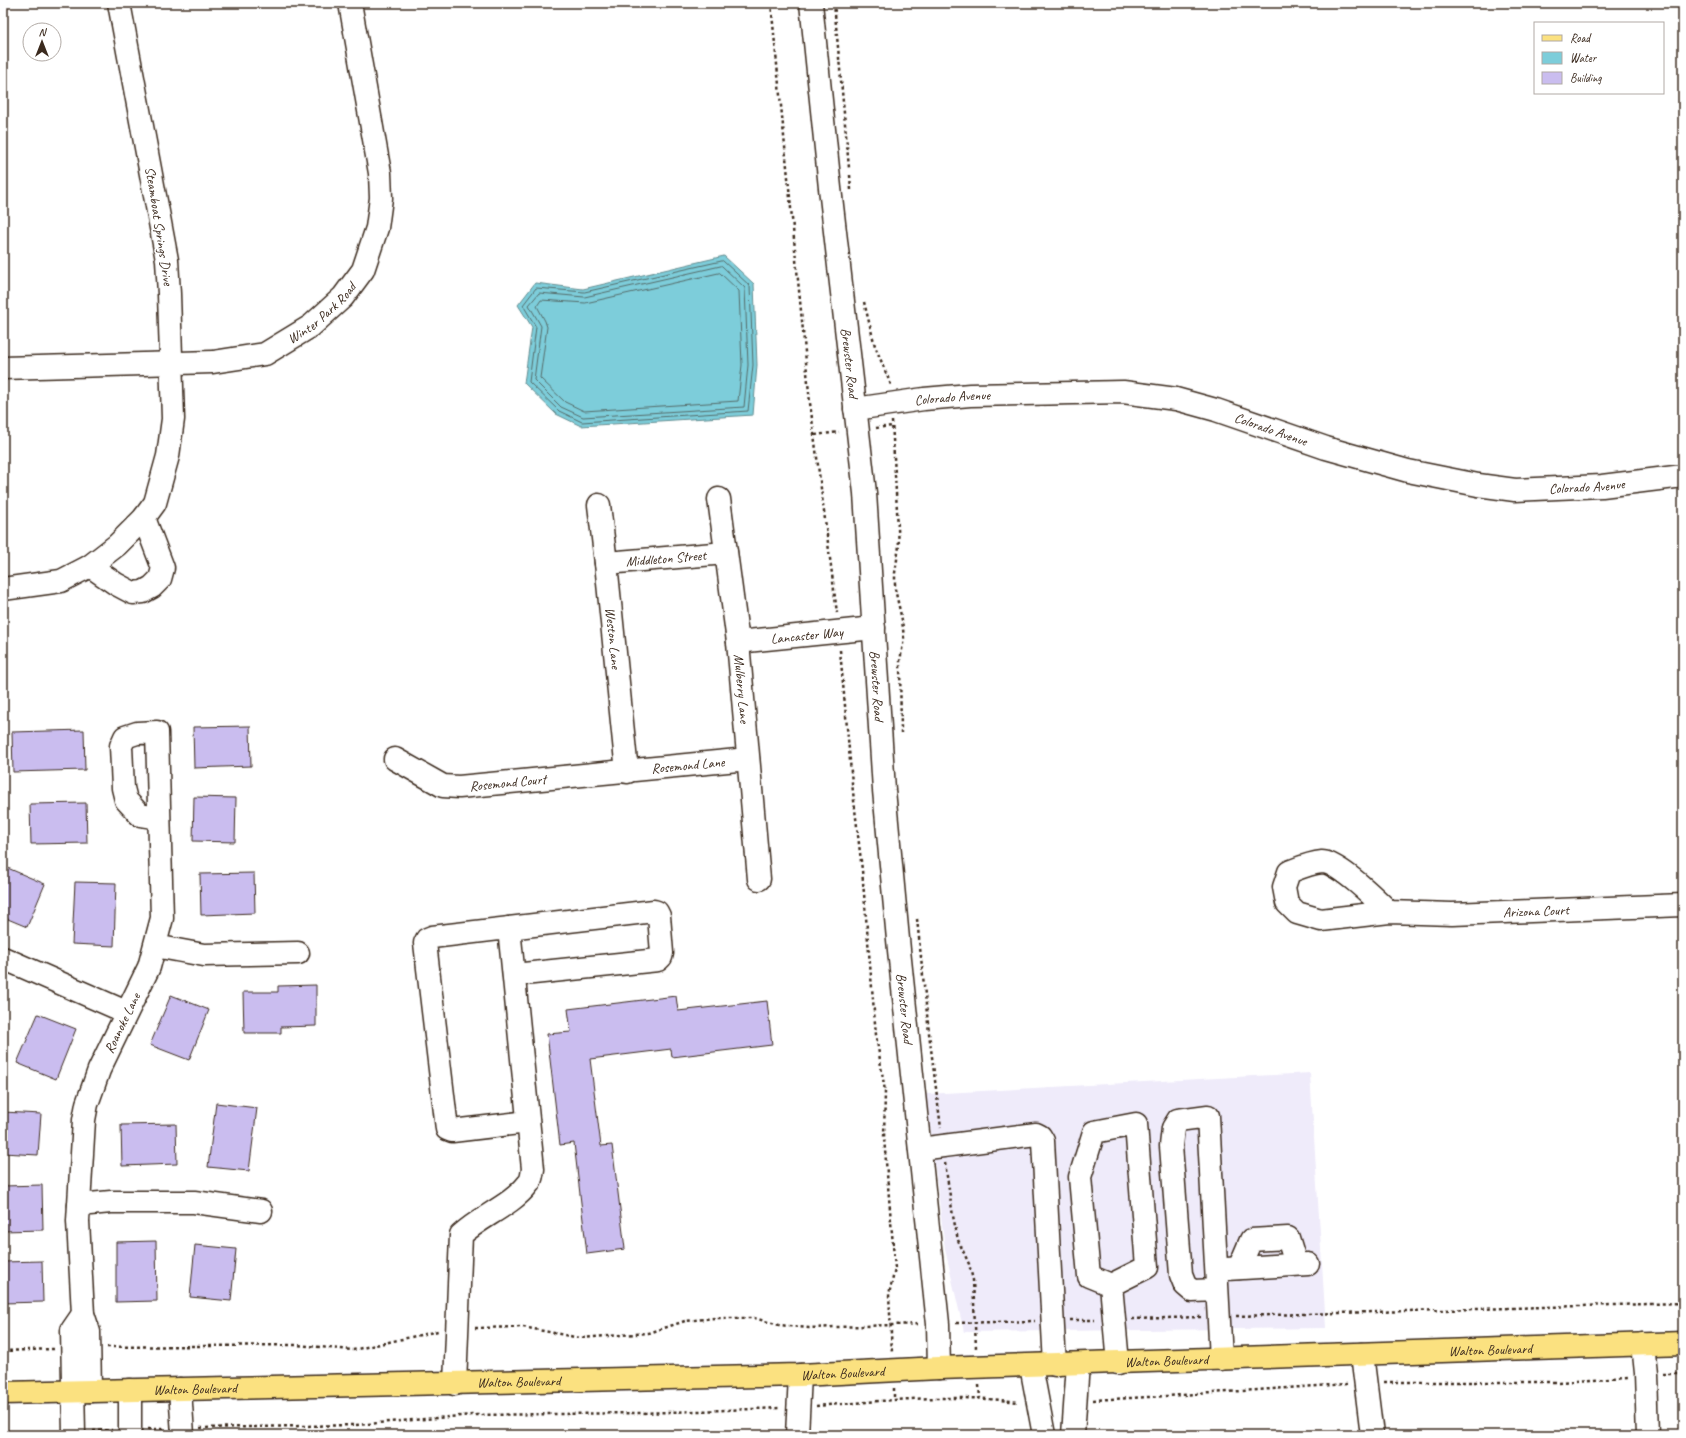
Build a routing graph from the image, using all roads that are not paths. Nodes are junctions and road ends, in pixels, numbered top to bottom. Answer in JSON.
{"nodes":[{"id":1,"x":119,"y":3,"type":"edge"},
{"id":2,"x":350,"y":3,"type":"edge"},
{"id":3,"x":811,"y":3,"type":"edge"},
{"id":4,"x":172,"y":363,"type":"junction"},
{"id":5,"x":3,"y":368,"type":"edge"},
{"id":6,"x":855,"y":409,"type":"junction"},
{"id":7,"x":1683,"y":476,"type":"edge"},
{"id":8,"x":719,"y":499,"type":"dead end"},
{"id":9,"x":598,"y":505,"type":"dead end"},
{"id":10,"x":144,"y":518,"type":"junction"},
{"id":11,"x":726,"y":552,"type":"junction"},
{"id":12,"x":606,"y":563,"type":"junction"},
{"id":13,"x":90,"y":566,"type":"junction"},
{"id":14,"x":3,"y":589,"type":"edge"},
{"id":15,"x":874,"y":628,"type":"junction"},
{"id":16,"x":738,"y":642,"type":"junction"},
{"id":17,"x":395,"y":759,"type":"dead end"},
{"id":18,"x":748,"y":759,"type":"junction"},
{"id":19,"x":627,"y":772,"type":"junction"},
{"id":20,"x":159,"y":818,"type":"junction"},
{"id":21,"x":759,"y":879,"type":"dead end"},
{"id":22,"x":1683,"y":905,"type":"edge"},
{"id":23,"x":1389,"y":912,"type":"dead end"},
{"id":24,"x":509,"y":928,"type":"junction"},
{"id":25,"x":155,"y":946,"type":"junction"},
{"id":26,"x":298,"y":953,"type":"dead end"},
{"id":27,"x":3,"y":958,"type":"edge"},
{"id":28,"x":514,"y":975,"type":"junction"},
{"id":29,"x":126,"y":1012,"type":"junction"},
{"id":30,"x":528,"y":1122,"type":"junction"},
{"id":31,"x":920,"y":1149,"type":"junction"},
{"id":32,"x":79,"y":1205,"type":"junction"},
{"id":33,"x":261,"y":1211,"type":"dead end"},
{"id":34,"x":1302,"y":1264,"type":"dead end"},
{"id":35,"x":1217,"y":1280,"type":"junction"},
{"id":36,"x":1111,"y":1285,"type":"junction"},
{"id":37,"x":1683,"y":1343,"type":"edge"},
{"id":38,"x":1643,"y":1344,"type":"junction"},
{"id":39,"x":1362,"y":1354,"type":"junction"},
{"id":40,"x":1221,"y":1359,"type":"junction"},
{"id":41,"x":1118,"y":1363,"type":"junction"},
{"id":42,"x":1078,"y":1364,"type":"junction"},
{"id":43,"x":1055,"y":1365,"type":"junction"},
{"id":44,"x":1031,"y":1366,"type":"junction"},
{"id":45,"x":939,"y":1368,"type":"junction"},
{"id":46,"x":800,"y":1375,"type":"junction"},
{"id":47,"x":455,"y":1384,"type":"junction"},
{"id":48,"x":180,"y":1389,"type":"junction"},
{"id":49,"x":130,"y":1390,"type":"junction"},
{"id":50,"x":81,"y":1391,"type":"junction"},
{"id":51,"x":3,"y":1393,"type":"edge"},
{"id":52,"x":130,"y":1432,"type":"edge"},
{"id":53,"x":183,"y":1432,"type":"edge"},
{"id":54,"x":74,"y":1433,"type":"edge"},
{"id":55,"x":797,"y":1435,"type":"edge"},
{"id":56,"x":1044,"y":1435,"type":"edge"},
{"id":57,"x":1073,"y":1435,"type":"edge"},
{"id":58,"x":1372,"y":1435,"type":"edge"},
{"id":59,"x":1648,"y":1435,"type":"edge"}],
"edges":[{"from":1,"to":4,"type":"street","name":"Steamboat Springs Drive"},
{"from":2,"to":4,"type":"street","name":"Winter Park Road"},
{"from":3,"to":6,"type":"street","name":"Brewster Road"},
{"from":4,"to":5,"type":"street","name":"Winter Park Road"},
{"from":4,"to":10,"type":"street","name":"Steamboat Springs Drive"},
{"from":6,"to":7,"type":"street","name":"Colorado Avenue"},
{"from":6,"to":15,"type":"street","name":"Brewster Road"},
{"from":8,"to":11,"type":"street","name":"Mulberry Lane"},
{"from":9,"to":12,"type":"street","name":"Weston Lane"},
{"from":10,"to":13,"type":"street","name":"Steamboat Springs Drive"},
{"from":10,"to":13,"type":"street"},
{"from":11,"to":12,"type":"street","name":"Middleton Street"},
{"from":11,"to":16,"type":"street","name":"Mulberry Lane"},
{"from":12,"to":19,"type":"street","name":"Weston Lane"},
{"from":13,"to":14,"type":"street","name":"Steamboat Springs Drive"},
{"from":15,"to":16,"type":"street","name":"Lancaster Way"},
{"from":15,"to":31,"type":"street","name":"Brewster Road"},
{"from":16,"to":18,"type":"street","name":"Mulberry Lane"},
{"from":17,"to":19,"type":"street","name":"Rosemond Court"},
{"from":18,"to":19,"type":"street","name":"Rosemond Lane"},
{"from":18,"to":21,"type":"street","name":"Mulberry Lane"},
{"from":20,"to":20,"type":"street","name":"Roanoke Lane"},
{"from":20,"to":25,"type":"street","name":"Roanoke Lane"},
{"from":22,"to":23,"type":"street","name":"Arizona Court"},
{"from":24,"to":28,"type":"street"},
{"from":24,"to":28,"type":"street"},
{"from":24,"to":30,"type":"street"},
{"from":25,"to":26,"type":"street"},
{"from":25,"to":29,"type":"street","name":"Roanoke Lane"},
{"from":27,"to":29,"type":"street"},
{"from":28,"to":30,"type":"street"},
{"from":29,"to":32,"type":"street","name":"Roanoke Lane"},
{"from":30,"to":47,"type":"street"},
{"from":31,"to":43,"type":"street"},
{"from":31,"to":45,"type":"street","name":"Brewster Road"},
{"from":32,"to":33,"type":"street"},
{"from":32,"to":50,"type":"street","name":"Roanoke Lane"},
{"from":34,"to":35,"type":"street"},
{"from":35,"to":35,"type":"street"},
{"from":35,"to":40,"type":"street"},
{"from":36,"to":36,"type":"street"},
{"from":36,"to":41,"type":"street"},
{"from":37,"to":38,"type":"main road","name":"Walton Boulevard"},
{"from":38,"to":39,"type":"main road","name":"Walton Boulevard"},
{"from":38,"to":59,"type":"street"},
{"from":39,"to":40,"type":"main road","name":"Walton Boulevard"},
{"from":39,"to":58,"type":"street"},
{"from":40,"to":41,"type":"main road","name":"Walton Boulevard"},
{"from":41,"to":42,"type":"main road","name":"Walton Boulevard"},
{"from":42,"to":43,"type":"main road","name":"Walton Boulevard"},
{"from":42,"to":57,"type":"street"},
{"from":43,"to":44,"type":"main road","name":"Walton Boulevard"},
{"from":44,"to":45,"type":"main road","name":"Walton Boulevard"},
{"from":44,"to":56,"type":"street"},
{"from":45,"to":46,"type":"main road","name":"Walton Boulevard"},
{"from":46,"to":47,"type":"main road","name":"Walton Boulevard"},
{"from":46,"to":55,"type":"street"},
{"from":47,"to":48,"type":"main road","name":"Walton Boulevard"},
{"from":48,"to":49,"type":"main road","name":"Walton Boulevard"},
{"from":48,"to":53,"type":"street"},
{"from":49,"to":50,"type":"main road","name":"Walton Boulevard"},
{"from":49,"to":52,"type":"street"},
{"from":50,"to":51,"type":"main road","name":"Walton Boulevard"},
{"from":50,"to":54,"type":"street","name":"Roanoke Lane"}]}
